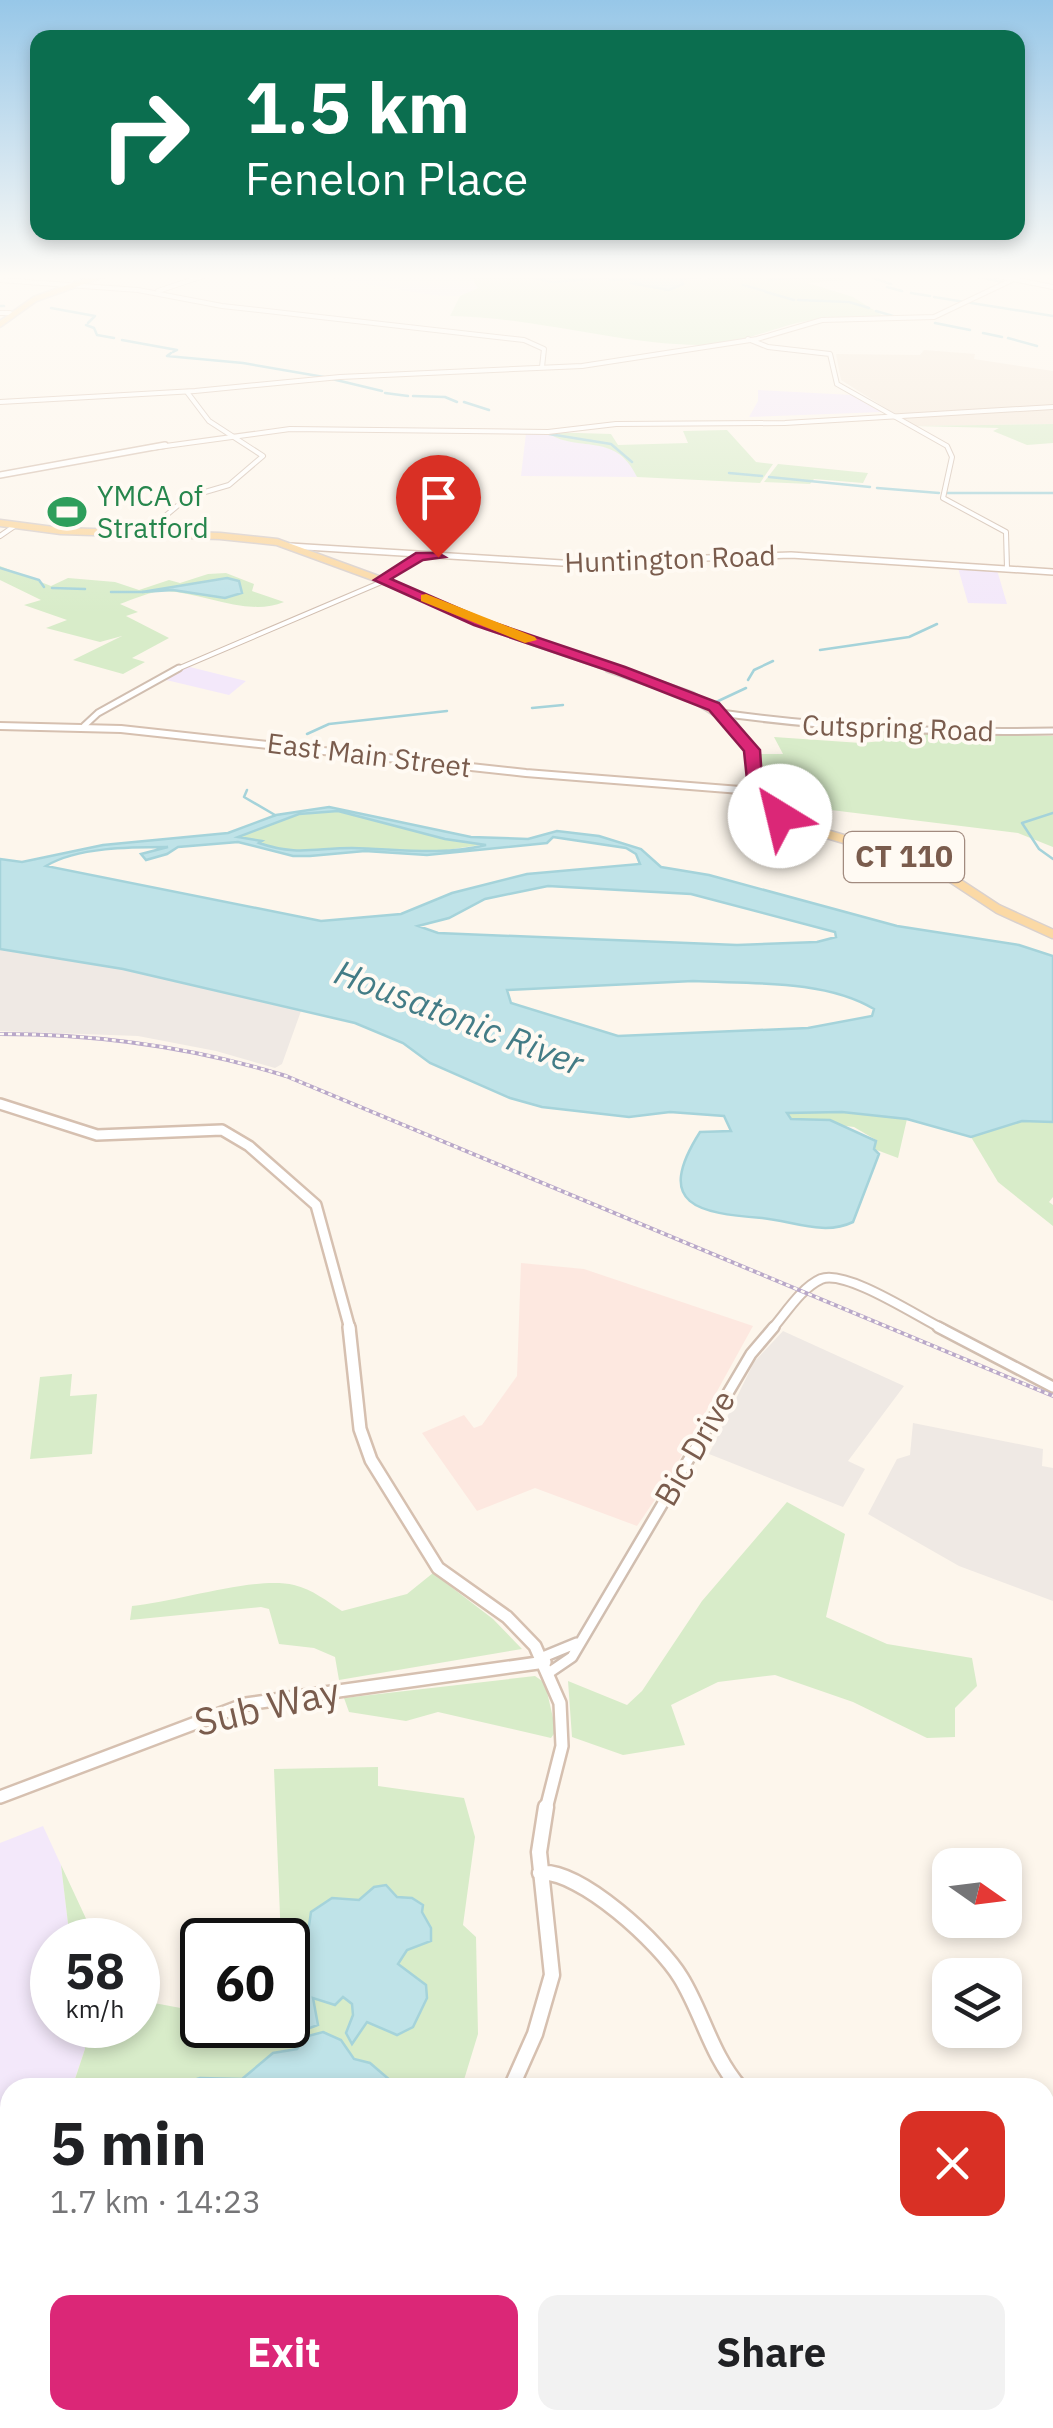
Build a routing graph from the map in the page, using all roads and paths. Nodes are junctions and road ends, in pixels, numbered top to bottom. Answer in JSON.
{"nodes":[{"id":1,"x":234,"y":387,"type":"edge"},
{"id":2,"x":845,"y":387,"type":"edge"},
{"id":3,"x":187,"y":392,"type":"junction"},
{"id":4,"x":0,"y":402,"type":"edge"},
{"id":5,"x":1053,"y":408,"type":"edge"},
{"id":6,"x":896,"y":417,"type":"junction"},
{"id":7,"x":231,"y":436,"type":"junction"},
{"id":8,"x":0,"y":476,"type":"edge"},
{"id":9,"x":0,"y":522,"type":"edge"},
{"id":10,"x":16,"y":526,"type":"junction"},
{"id":11,"x":145,"y":533,"type":"junction"},
{"id":12,"x":0,"y":536,"type":"edge"},
{"id":13,"x":287,"y":547,"type":"junction"},
{"id":14,"x":420,"y":556,"type":"junction"},
{"id":15,"x":1008,"y":569,"type":"junction"},
{"id":16,"x":1053,"y":572,"type":"edge"},
{"id":17,"x":382,"y":580,"type":"junction"},
{"id":18,"x":723,"y":715,"type":"junction"},
{"id":19,"x":0,"y":726,"type":"edge"},
{"id":20,"x":84,"y":726,"type":"junction"},
{"id":21,"x":1053,"y":730,"type":"edge"},
{"id":22,"x":753,"y":791,"type":"junction"},
{"id":23,"x":1053,"y":934,"type":"edge"},
{"id":24,"x":0,"y":1104,"type":"edge"},
{"id":25,"x":1053,"y":1388,"type":"edge"},
{"id":26,"x":546,"y":1664,"type":"junction"},
{"id":27,"x":0,"y":1797,"type":"edge"},
{"id":28,"x":540,"y":1874,"type":"junction"},
{"id":29,"x":515,"y":2078,"type":"edge"},
{"id":30,"x":732,"y":2078,"type":"edge"}],
"edges":[{"from":1,"to":3,"type":"main road"},
{"from":2,"to":6,"type":"street"},
{"from":3,"to":4,"type":"main road"},
{"from":3,"to":7,"type":"street"},
{"from":5,"to":6,"type":"main road"},
{"from":6,"to":7,"type":"main road"},
{"from":6,"to":15,"type":"street"},
{"from":7,"to":8,"type":"main road"},
{"from":7,"to":11,"type":"street"},
{"from":9,"to":10,"type":"main road"},
{"from":10,"to":11,"type":"main road"},
{"from":10,"to":12,"type":"street"},
{"from":11,"to":13,"type":"main road"},
{"from":13,"to":14,"type":"main road","name":"Huntington Road"},
{"from":13,"to":17,"type":"main road"},
{"from":14,"to":15,"type":"main road","name":"Huntington Road"},
{"from":14,"to":17,"type":"street"},
{"from":15,"to":16,"type":"main road","name":"Huntington Road"},
{"from":17,"to":18,"type":"main road"},
{"from":17,"to":20,"type":"street"},
{"from":18,"to":21,"type":"street","name":"Cutspring Road"},
{"from":18,"to":22,"type":"main road"},
{"from":19,"to":20,"type":"main road","name":"East Main Street"},
{"from":20,"to":22,"type":"main road","name":"East Main Street"},
{"from":22,"to":23,"type":"main road","number":"CT 110"},
{"from":24,"to":26,"type":"main road"},
{"from":25,"to":26,"type":"street","name":"Bic Drive"},
{"from":26,"to":27,"type":"main road","name":"Sub Way"},
{"from":26,"to":28,"type":"main road"},
{"from":28,"to":29,"type":"main road"},
{"from":28,"to":30,"type":"main road"}]}
